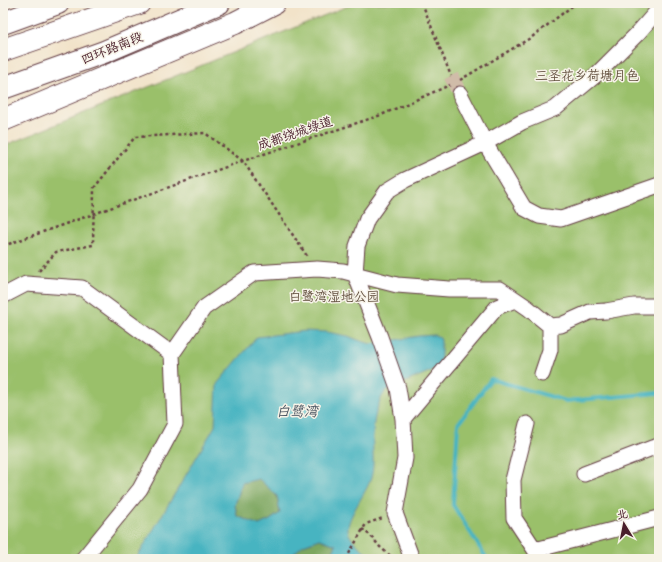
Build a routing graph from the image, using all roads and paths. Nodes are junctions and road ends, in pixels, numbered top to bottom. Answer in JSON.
{"nodes":[{"id":1,"x":58,"y":3,"type":"edge"},
{"id":2,"x":139,"y":3,"type":"edge"},
{"id":3,"x":219,"y":3,"type":"edge"},
{"id":4,"x":274,"y":3,"type":"edge"},
{"id":5,"x":422,"y":3,"type":"edge"},
{"id":6,"x":576,"y":3,"type":"edge"},
{"id":7,"x":659,"y":9,"type":"edge"},
{"id":8,"x":3,"y":23,"type":"edge"},
{"id":9,"x":3,"y":50,"type":"edge"},
{"id":10,"x":451,"y":76,"type":"tunnel mouth"},
{"id":11,"x":3,"y":88,"type":"edge"},
{"id":12,"x":460,"y":94,"type":"tunnel mouth"},
{"id":13,"x":3,"y":120,"type":"edge"},
{"id":14,"x":485,"y":143,"type":"junction"},
{"id":15,"x":242,"y":161,"type":"junction"},
{"id":16,"x":659,"y":185,"type":"edge"},
{"id":17,"x":93,"y":214,"type":"junction"},
{"id":18,"x":3,"y":246,"type":"edge"},
{"id":19,"x":316,"y":269,"type":"junction"},
{"id":20,"x":355,"y":274,"type":"junction"},
{"id":21,"x":26,"y":284,"type":"junction"},
{"id":22,"x":3,"y":296,"type":"edge"},
{"id":23,"x":515,"y":300,"type":"junction"},
{"id":24,"x":659,"y":306,"type":"edge"},
{"id":25,"x":550,"y":326,"type":"junction"},
{"id":26,"x":172,"y":354,"type":"junction"},
{"id":27,"x":542,"y":374,"type":"dead end"},
{"id":28,"x":403,"y":419,"type":"junction"},
{"id":29,"x":527,"y":424,"type":"dead end"},
{"id":30,"x":659,"y":446,"type":"edge"},
{"id":31,"x":584,"y":474,"type":"dead end"},
{"id":32,"x":394,"y":513,"type":"junction"},
{"id":33,"x":659,"y":518,"type":"edge"},
{"id":34,"x":362,"y":529,"type":"junction"},
{"id":35,"x":539,"y":554,"type":"edge"},
{"id":36,"x":84,"y":559,"type":"edge"},
{"id":37,"x":346,"y":559,"type":"edge"},
{"id":38,"x":394,"y":559,"type":"edge"},
{"id":39,"x":412,"y":559,"type":"edge"}],
"edges":[{"from":1,"to":8,"type":"highway"},
{"from":2,"to":9,"type":"highway"},
{"from":3,"to":11,"type":"highway","name":"四环路南段"},
{"from":4,"to":13,"type":"highway"},
{"from":5,"to":10,"type":"path"},
{"from":6,"to":15,"type":"path","name":"成都绕城绿道"},
{"from":7,"to":14,"type":"lane"},
{"from":12,"to":14,"type":"lane"},
{"from":14,"to":16,"type":"lane"},
{"from":14,"to":20,"type":"lane"},
{"from":15,"to":17,"type":"path","name":"成都绕城绿道"},
{"from":15,"to":17,"type":"path"},
{"from":15,"to":19,"type":"path"},
{"from":17,"to":18,"type":"path","name":"成都绕城绿道"},
{"from":17,"to":21,"type":"path"},
{"from":19,"to":20,"type":"lane"},
{"from":19,"to":26,"type":"lane"},
{"from":20,"to":23,"type":"lane"},
{"from":20,"to":28,"type":"lane"},
{"from":21,"to":22,"type":"lane"},
{"from":21,"to":26,"type":"lane"},
{"from":23,"to":25,"type":"lane"},
{"from":23,"to":28,"type":"lane"},
{"from":24,"to":25,"type":"lane"},
{"from":25,"to":27,"type":"lane"},
{"from":26,"to":36,"type":"lane"},
{"from":28,"to":32,"type":"lane"},
{"from":29,"to":35,"type":"lane"},
{"from":30,"to":31,"type":"lane"},
{"from":32,"to":34,"type":"path"},
{"from":32,"to":39,"type":"lane"},
{"from":33,"to":35,"type":"lane"},
{"from":34,"to":37,"type":"path"},
{"from":34,"to":38,"type":"path"}]}
